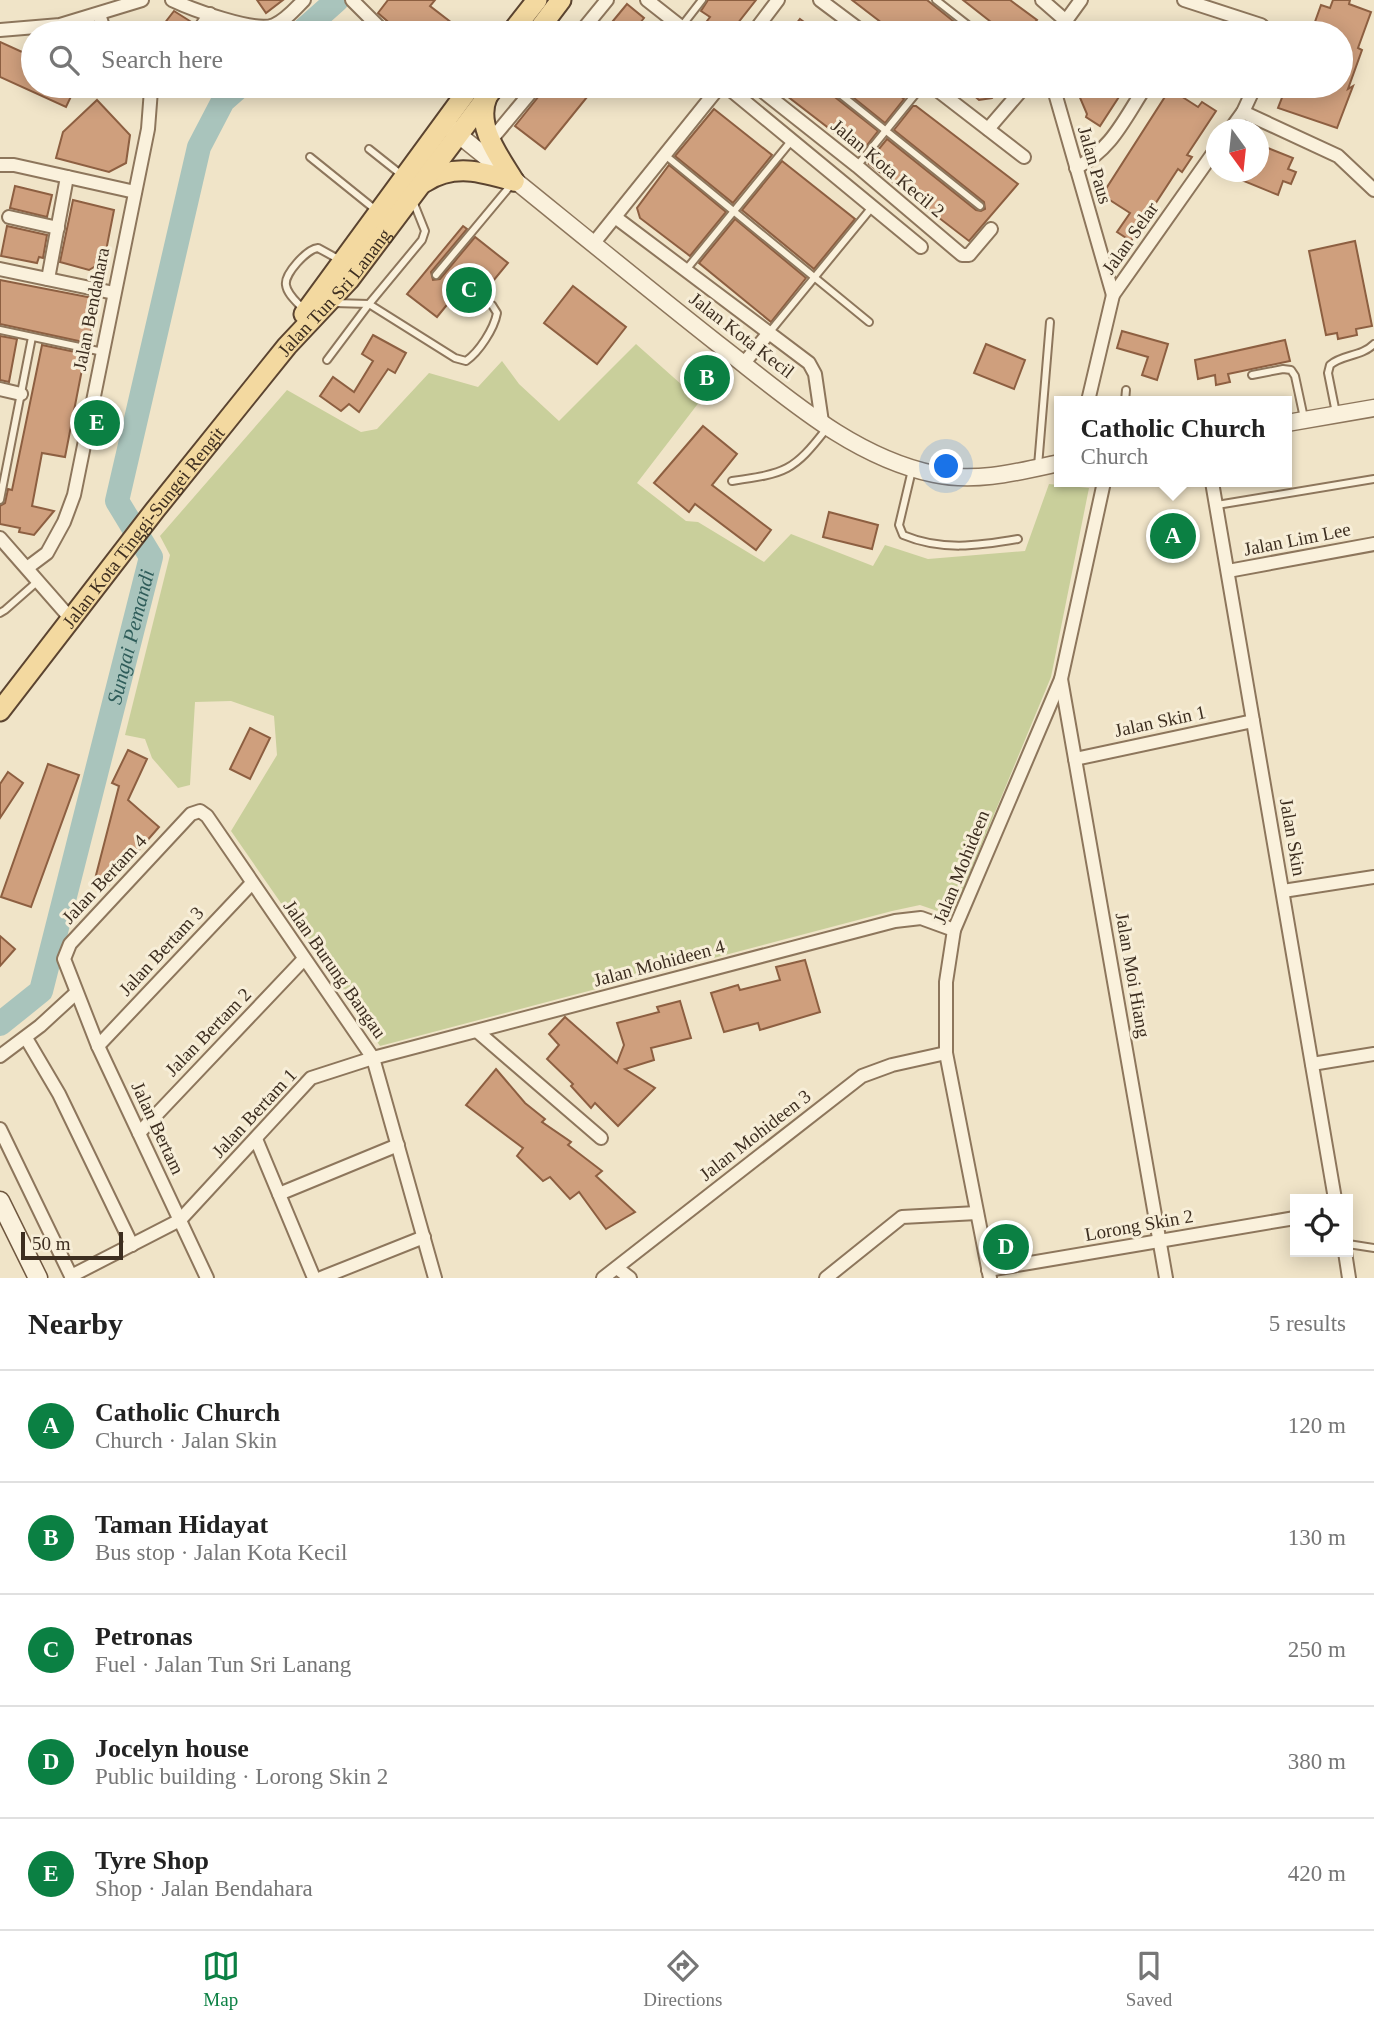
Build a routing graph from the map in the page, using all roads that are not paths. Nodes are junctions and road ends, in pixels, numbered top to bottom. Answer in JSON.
{"nodes":[{"id":1,"x":140,"y":0,"type":"edge"},
{"id":2,"x":173,"y":0,"type":"edge"},
{"id":3,"x":304,"y":0,"type":"edge"},
{"id":4,"x":352,"y":0,"type":"edge"},
{"id":5,"x":537,"y":0,"type":"edge"},
{"id":6,"x":561,"y":0,"type":"edge"},
{"id":7,"x":607,"y":0,"type":"edge"},
{"id":8,"x":647,"y":0,"type":"edge"},
{"id":9,"x":702,"y":0,"type":"edge"},
{"id":10,"x":778,"y":0,"type":"edge"},
{"id":11,"x":820,"y":0,"type":"edge"},
{"id":12,"x":936,"y":0,"type":"edge"},
{"id":13,"x":1042,"y":0,"type":"edge"},
{"id":14,"x":1081,"y":0,"type":"edge"},
{"id":15,"x":1184,"y":0,"type":"edge"},
{"id":16,"x":210,"y":14,"type":"junction"},
{"id":17,"x":99,"y":15,"type":"junction"},
{"id":18,"x":76,"y":21,"type":"edge"},
{"id":19,"x":101,"y":21,"type":"edge"},
{"id":20,"x":205,"y":21,"type":"edge"},
{"id":21,"x":234,"y":21,"type":"edge"},
{"id":22,"x":281,"y":21,"type":"edge"},
{"id":23,"x":372,"y":21,"type":"edge"},
{"id":24,"x":520,"y":21,"type":"edge"},
{"id":25,"x":545,"y":21,"type":"edge"},
{"id":26,"x":590,"y":21,"type":"edge"},
{"id":27,"x":674,"y":21,"type":"edge"},
{"id":28,"x":690,"y":21,"type":"edge"},
{"id":29,"x":764,"y":21,"type":"edge"},
{"id":30,"x":848,"y":21,"type":"edge"},
{"id":31,"x":963,"y":21,"type":"edge"},
{"id":32,"x":1066,"y":21,"type":"joint"},
{"id":33,"x":1249,"y":21,"type":"edge"},
{"id":34,"x":21,"y":28,"type":"edge"},
{"id":35,"x":0,"y":30,"type":"edge"},
{"id":36,"x":149,"y":98,"type":"edge"},
{"id":37,"x":469,"y":98,"type":"edge"},
{"id":38,"x":477,"y":98,"type":"edge"},
{"id":39,"x":526,"y":98,"type":"edge"},
{"id":40,"x":710,"y":98,"type":"edge"},
{"id":41,"x":741,"y":98,"type":"edge"},
{"id":42,"x":770,"y":98,"type":"edge"},
{"id":43,"x":845,"y":98,"type":"edge"},
{"id":44,"x":912,"y":98,"type":"edge"},
{"id":45,"x":948,"y":98,"type":"edge"},
{"id":46,"x":1015,"y":98,"type":"edge"},
{"id":47,"x":1056,"y":98,"type":"edge"},
{"id":48,"x":1138,"y":98,"type":"edge"},
{"id":49,"x":1249,"y":98,"type":"edge"},
{"id":50,"x":1243,"y":112,"type":"junction"},
{"id":51,"x":1238,"y":119,"type":"edge"},
{"id":52,"x":451,"y":128,"type":"junction"},
{"id":53,"x":988,"y":129,"type":"junction"},
{"id":54,"x":886,"y":131,"type":"junction"},
{"id":55,"x":792,"y":140,"type":"junction"},
{"id":56,"x":491,"y":141,"type":"junction"},
{"id":57,"x":369,"y":149,"type":"dead end"},
{"id":58,"x":664,"y":155,"type":"junction"},
{"id":59,"x":1024,"y":157,"type":"dead end"},
{"id":60,"x":310,"y":158,"type":"dead end"},
{"id":61,"x":1206,"y":163,"type":"edge"},
{"id":62,"x":0,"y":165,"type":"edge"},
{"id":63,"x":857,"y":166,"type":"junction"},
{"id":64,"x":1076,"y":168,"type":"junction"},
{"id":65,"x":67,"y":177,"type":"junction"},
{"id":66,"x":514,"y":181,"type":"junction"},
{"id":67,"x":412,"y":186,"type":"junction"},
{"id":68,"x":1374,"y":190,"type":"edge"},
{"id":69,"x":135,"y":192,"type":"junction"},
{"id":70,"x":873,"y":206,"type":"junction"},
{"id":71,"x":980,"y":206,"type":"dead end"},
{"id":72,"x":378,"y":212,"type":"junction"},
{"id":73,"x":733,"y":213,"type":"junction"},
{"id":74,"x":615,"y":217,"type":"junction"},
{"id":75,"x":9,"y":218,"type":"dead end"},
{"id":76,"x":58,"y":228,"type":"junction"},
{"id":77,"x":991,"y":229,"type":"dead end"},
{"id":78,"x":593,"y":244,"type":"junction"},
{"id":79,"x":921,"y":247,"type":"dead end"},
{"id":80,"x":342,"y":261,"type":"junction"},
{"id":81,"x":0,"y":269,"type":"edge"},
{"id":82,"x":685,"y":271,"type":"junction"},
{"id":83,"x":436,"y":275,"type":"dead end"},
{"id":84,"x":48,"y":279,"type":"junction"},
{"id":85,"x":814,"y":279,"type":"junction"},
{"id":86,"x":114,"y":293,"type":"junction"},
{"id":87,"x":1113,"y":295,"type":"junction"},
{"id":88,"x":328,"y":303,"type":"junction"},
{"id":89,"x":369,"y":304,"type":"junction"},
{"id":90,"x":492,"y":304,"type":"dead end"},
{"id":91,"x":305,"y":312,"type":"junction"},
{"id":92,"x":869,"y":322,"type":"dead end"},
{"id":93,"x":1050,"y":322,"type":"dead end"},
{"id":94,"x":0,"y":330,"type":"edge"},
{"id":95,"x":768,"y":334,"type":"junction"},
{"id":96,"x":32,"y":337,"type":"junction"},
{"id":97,"x":1374,"y":344,"type":"edge"},
{"id":98,"x":287,"y":346,"type":"junction"},
{"id":99,"x":103,"y":352,"type":"junction"},
{"id":100,"x":327,"y":360,"type":"dead end"},
{"id":101,"x":744,"y":363,"type":"junction"},
{"id":102,"x":1252,"y":375,"type":"dead end"},
{"id":103,"x":0,"y":389,"type":"edge"},
{"id":104,"x":1126,"y":390,"type":"dead end"},
{"id":105,"x":21,"y":394,"type":"junction"},
{"id":106,"x":1089,"y":396,"type":"edge"},
{"id":107,"x":1125,"y":396,"type":"edge"},
{"id":108,"x":1374,"y":408,"type":"edge"},
{"id":109,"x":1336,"y":415,"type":"junction"},
{"id":110,"x":1305,"y":420,"type":"junction"},
{"id":111,"x":1292,"y":422,"type":"edge"},
{"id":112,"x":825,"y":424,"type":"junction"},
{"id":113,"x":1054,"y":464,"type":"edge"},
{"id":114,"x":1038,"y":467,"type":"junction"},
{"id":115,"x":912,"y":468,"type":"junction"},
{"id":116,"x":1374,"y":479,"type":"edge"},
{"id":117,"x":732,"y":481,"type":"dead end"},
{"id":118,"x":1103,"y":487,"type":"edge"},
{"id":119,"x":1213,"y":487,"type":"edge"},
{"id":120,"x":0,"y":500,"type":"edge"},
{"id":121,"x":1216,"y":505,"type":"junction"},
{"id":122,"x":0,"y":538,"type":"edge"},
{"id":123,"x":1017,"y":539,"type":"dead end"},
{"id":124,"x":1374,"y":544,"type":"edge"},
{"id":125,"x":27,"y":568,"type":"junction"},
{"id":126,"x":1228,"y":571,"type":"junction"},
{"id":127,"x":38,"y":581,"type":"junction"},
{"id":128,"x":0,"y":613,"type":"edge"},
{"id":129,"x":71,"y":619,"type":"junction"},
{"id":130,"x":1061,"y":679,"type":"junction"},
{"id":131,"x":0,"y":711,"type":"edge"},
{"id":132,"x":1253,"y":721,"type":"junction"},
{"id":133,"x":1075,"y":759,"type":"junction"},
{"id":134,"x":207,"y":816,"type":"joint"},
{"id":135,"x":1374,"y":877,"type":"edge"},
{"id":136,"x":252,"y":883,"type":"junction"},
{"id":137,"x":1283,"y":891,"type":"junction"},
{"id":138,"x":954,"y":930,"type":"junction"},
{"id":139,"x":304,"y":959,"type":"junction"},
{"id":140,"x":76,"y":993,"type":"junction"},
{"id":141,"x":478,"y":1032,"type":"junction"},
{"id":142,"x":26,"y":1038,"type":"junction"},
{"id":143,"x":98,"y":1046,"type":"junction"},
{"id":144,"x":946,"y":1053,"type":"junction"},
{"id":145,"x":1374,"y":1054,"type":"edge"},
{"id":146,"x":0,"y":1056,"type":"edge"},
{"id":147,"x":373,"y":1058,"type":"junction"},
{"id":148,"x":1312,"y":1064,"type":"junction"},
{"id":149,"x":0,"y":1129,"type":"edge"},
{"id":150,"x":139,"y":1133,"type":"junction"},
{"id":151,"x":601,"y":1138,"type":"dead end"},
{"id":152,"x":256,"y":1139,"type":"junction"},
{"id":153,"x":398,"y":1144,"type":"junction"},
{"id":154,"x":279,"y":1194,"type":"junction"},
{"id":155,"x":1334,"y":1194,"type":"edge"},
{"id":156,"x":0,"y":1201,"type":"edge"},
{"id":157,"x":977,"y":1213,"type":"junction"},
{"id":158,"x":1290,"y":1219,"type":"edge"},
{"id":159,"x":180,"y":1220,"type":"junction"},
{"id":160,"x":424,"y":1237,"type":"junction"},
{"id":161,"x":1160,"y":1241,"type":"junction"},
{"id":162,"x":132,"y":1245,"type":"junction"},
{"id":163,"x":1353,"y":1245,"type":"edge"},
{"id":164,"x":1374,"y":1248,"type":"edge"},
{"id":165,"x":1346,"y":1257,"type":"edge"},
{"id":166,"x":617,"y":1268,"type":"junction"},
{"id":167,"x":989,"y":1274,"type":"edge"},
{"id":168,"x":72,"y":1277,"type":"edge"},
{"id":169,"x":38,"y":1278,"type":"edge"},
{"id":170,"x":206,"y":1278,"type":"edge"},
{"id":171,"x":314,"y":1278,"type":"edge"},
{"id":172,"x":321,"y":1278,"type":"edge"},
{"id":173,"x":435,"y":1278,"type":"edge"},
{"id":174,"x":603,"y":1278,"type":"edge"},
{"id":175,"x":630,"y":1278,"type":"edge"},
{"id":176,"x":826,"y":1278,"type":"edge"},
{"id":177,"x":1166,"y":1278,"type":"edge"},
{"id":178,"x":1349,"y":1278,"type":"edge"}],
"edges":[{"from":1,"to":17,"type":"street"},
{"from":2,"to":16,"type":"street"},
{"from":3,"to":22,"type":"street"},
{"from":4,"to":23,"type":"street"},
{"from":5,"to":24,"type":"main road"},
{"from":6,"to":25,"type":"main road"},
{"from":7,"to":26,"type":"street"},
{"from":8,"to":27,"type":"street"},
{"from":9,"to":28,"type":"lane"},
{"from":10,"to":29,"type":"street"},
{"from":11,"to":30,"type":"street"},
{"from":12,"to":31,"type":"lane"},
{"from":13,"to":32,"type":"street"},
{"from":14,"to":32,"type":"street"},
{"from":15,"to":33,"type":"street"},
{"from":16,"to":20,"type":"street"},
{"from":16,"to":21,"type":"street"},
{"from":17,"to":18,"type":"street"},
{"from":17,"to":19,"type":"street"},
{"from":34,"to":35,"type":"street"},
{"from":36,"to":69,"type":"street","name":"Jalan Bendahara"},
{"from":37,"to":52,"type":"main road","name":"Jalan Tun Sri Lanang"},
{"from":38,"to":56,"type":"main road"},
{"from":39,"to":56,"type":"street"},
{"from":40,"to":58,"type":"street"},
{"from":41,"to":55,"type":"street"},
{"from":42,"to":63,"type":"street","name":"Jalan Kota Kecil 2"},
{"from":43,"to":54,"type":"lane"},
{"from":44,"to":54,"type":"lane"},
{"from":45,"to":53,"type":"street"},
{"from":46,"to":53,"type":"street"},
{"from":47,"to":64,"type":"street","name":"Jalan Paus"},
{"from":48,"to":64,"type":"street"},
{"from":49,"to":50,"type":"street"},
{"from":50,"to":51,"type":"street"},
{"from":50,"to":68,"type":"street"},
{"from":52,"to":66,"type":"street","name":"Jalan Kota Kecil"},
{"from":52,"to":67,"type":"main road","name":"Jalan Tun Sri Lanang"},
{"from":53,"to":59,"type":"street"},
{"from":54,"to":63,"type":"lane"},
{"from":54,"to":71,"type":"lane"},
{"from":55,"to":70,"type":"street"},
{"from":55,"to":73,"type":"lane"},
{"from":56,"to":66,"type":"main road"},
{"from":57,"to":67,"type":"lane"},
{"from":58,"to":73,"type":"lane"},
{"from":58,"to":74,"type":"street"},
{"from":60,"to":72,"type":"lane"},
{"from":61,"to":87,"type":"street","name":"Jalan Selar"},
{"from":62,"to":65,"type":"street"},
{"from":63,"to":77,"type":"street","name":"Jalan Kota Kecil 2"},
{"from":64,"to":87,"type":"street","name":"Jalan Paus"},
{"from":65,"to":69,"type":"street"},
{"from":65,"to":76,"type":"street"},
{"from":66,"to":67,"type":"main road"},
{"from":66,"to":78,"type":"street","name":"Jalan Kota Kecil"},
{"from":66,"to":83,"type":"lane"},
{"from":67,"to":72,"type":"main road","name":"Jalan Tun Sri Lanang"},
{"from":67,"to":88,"type":"main road","name":"Jalan Tun Sri Lanang"},
{"from":67,"to":89,"type":"lane"},
{"from":69,"to":86,"type":"street","name":"Jalan Bendahara"},
{"from":70,"to":79,"type":"street"},
{"from":70,"to":85,"type":"lane","name":"Jalan Kota Kecil"},
{"from":72,"to":80,"type":"main road","name":"Jalan Tun Sri Lanang"},
{"from":73,"to":82,"type":"lane"},
{"from":73,"to":85,"type":"lane"},
{"from":74,"to":78,"type":"street"},
{"from":74,"to":82,"type":"street"},
{"from":75,"to":76,"type":"street"},
{"from":76,"to":84,"type":"street"},
{"from":78,"to":101,"type":"street","name":"Jalan Kota Kecil"},
{"from":80,"to":91,"type":"main road","name":"Jalan Tun Sri Lanang"},
{"from":80,"to":91,"type":"lane"},
{"from":81,"to":84,"type":"street"},
{"from":82,"to":95,"type":"street"},
{"from":84,"to":86,"type":"street"},
{"from":85,"to":92,"type":"lane"},
{"from":85,"to":95,"type":"lane","name":"Jalan Kota Kecil"},
{"from":86,"to":99,"type":"street","name":"Jalan Bendahara"},
{"from":87,"to":106,"type":"street","name":"Jalan Selar"},
{"from":88,"to":89,"type":"lane"},
{"from":88,"to":98,"type":"main road","name":"Jalan Tun Sri Lanang"},
{"from":89,"to":90,"type":"lane"},
{"from":89,"to":100,"type":"lane"},
{"from":91,"to":98,"type":"main road","name":"Jalan Tun Sri Lanang"},
{"from":93,"to":114,"type":"lane"},
{"from":94,"to":96,"type":"lane"},
{"from":95,"to":101,"type":"street"},
{"from":95,"to":112,"type":"street"},
{"from":96,"to":99,"type":"lane"},
{"from":96,"to":105,"type":"lane"},
{"from":97,"to":109,"type":"lane"},
{"from":98,"to":129,"type":"main road","name":"Jalan Kota Tinggi-Sungei Rengit"},
{"from":99,"to":125,"type":"street","name":"Jalan Bendahara"},
{"from":101,"to":112,"type":"street","name":"Jalan Kota Kecil"},
{"from":102,"to":110,"type":"lane"},
{"from":103,"to":105,"type":"street"},
{"from":104,"to":107,"type":"lane"},
{"from":105,"to":120,"type":"lane"},
{"from":108,"to":109,"type":"street"},
{"from":109,"to":110,"type":"street"},
{"from":110,"to":111,"type":"street"},
{"from":112,"to":115,"type":"street","name":"Jalan Kota Kecil"},
{"from":112,"to":117,"type":"lane"},
{"from":113,"to":114,"type":"street","name":"Jalan Kota Kecil"},
{"from":114,"to":115,"type":"street","name":"Jalan Kota Kecil"},
{"from":115,"to":123,"type":"lane"},
{"from":116,"to":121,"type":"lane"},
{"from":118,"to":130,"type":"street","name":"Jalan Mohideen"},
{"from":119,"to":121,"type":"street","name":"Jalan Skin"},
{"from":121,"to":126,"type":"street","name":"Jalan Skin"},
{"from":122,"to":125,"type":"street"},
{"from":124,"to":126,"type":"street","name":"Jalan Lim Lee"},
{"from":125,"to":127,"type":"street"},
{"from":126,"to":132,"type":"street","name":"Jalan Skin"},
{"from":127,"to":128,"type":"lane"},
{"from":127,"to":129,"type":"street"},
{"from":129,"to":131,"type":"main road","name":"Jalan Kota Tinggi-Sungei Rengit"},
{"from":130,"to":133,"type":"street","name":"Jalan Moi Hiang"},
{"from":130,"to":138,"type":"street","name":"Jalan Mohideen"},
{"from":132,"to":133,"type":"street","name":"Jalan Skin 1"},
{"from":132,"to":137,"type":"street","name":"Jalan Skin"},
{"from":133,"to":161,"type":"street","name":"Jalan Moi Hiang"},
{"from":134,"to":136,"type":"street","name":"Jalan Burung Bangau"},
{"from":134,"to":140,"type":"street","name":"Jalan Bertam 4"},
{"from":135,"to":137,"type":"street"},
{"from":136,"to":139,"type":"street","name":"Jalan Burung Bangau"},
{"from":136,"to":143,"type":"street","name":"Jalan Bertam 3"},
{"from":137,"to":148,"type":"street","name":"Jalan Skin"},
{"from":138,"to":141,"type":"street","name":"Jalan Mohideen 4"},
{"from":138,"to":144,"type":"street","name":"Jalan Mohideen"},
{"from":139,"to":147,"type":"street","name":"Jalan Burung Bangau"},
{"from":139,"to":150,"type":"street","name":"Jalan Bertam 2"},
{"from":140,"to":142,"type":"street"},
{"from":140,"to":143,"type":"street","name":"Jalan Bertam"},
{"from":141,"to":147,"type":"street","name":"Jalan Mohideen 4"},
{"from":141,"to":151,"type":"street"},
{"from":142,"to":146,"type":"street"},
{"from":142,"to":162,"type":"street"},
{"from":143,"to":150,"type":"street","name":"Jalan Bertam"},
{"from":144,"to":157,"type":"street","name":"Jalan Mohideen"},
{"from":144,"to":166,"type":"street","name":"Jalan Mohideen 3"},
{"from":145,"to":148,"type":"street"},
{"from":147,"to":152,"type":"street","name":"Jalan Bertam 1"},
{"from":147,"to":153,"type":"street","name":"Jalan Burung Bangau"},
{"from":148,"to":155,"type":"street","name":"Jalan Skin"},
{"from":149,"to":168,"type":"street"},
{"from":150,"to":159,"type":"street","name":"Jalan Bertam"},
{"from":152,"to":154,"type":"street"},
{"from":152,"to":159,"type":"street","name":"Jalan Bertam 1"},
{"from":153,"to":154,"type":"street"},
{"from":153,"to":160,"type":"street","name":"Jalan Burung Bangau"},
{"from":154,"to":171,"type":"street"},
{"from":156,"to":169,"type":"main road"},
{"from":157,"to":167,"type":"street","name":"Jalan Mohideen"},
{"from":157,"to":176,"type":"street"},
{"from":158,"to":161,"type":"street","name":"Lorong Skin 2"},
{"from":159,"to":162,"type":"street","name":"Jalan Bertam 1"},
{"from":159,"to":170,"type":"street","name":"Jalan Bertam"},
{"from":160,"to":172,"type":"street"},
{"from":160,"to":173,"type":"street","name":"Jalan Burung Bangau"},
{"from":161,"to":167,"type":"street","name":"Lorong Skin 2"},
{"from":161,"to":177,"type":"street","name":"Jalan Moi Hiang"},
{"from":162,"to":168,"type":"street","name":"Jalan Bertam 1"},
{"from":163,"to":164,"type":"lane"},
{"from":165,"to":178,"type":"street"},
{"from":166,"to":174,"type":"street","name":"Jalan Mohideen 3"},
{"from":166,"to":175,"type":"street"}]}
